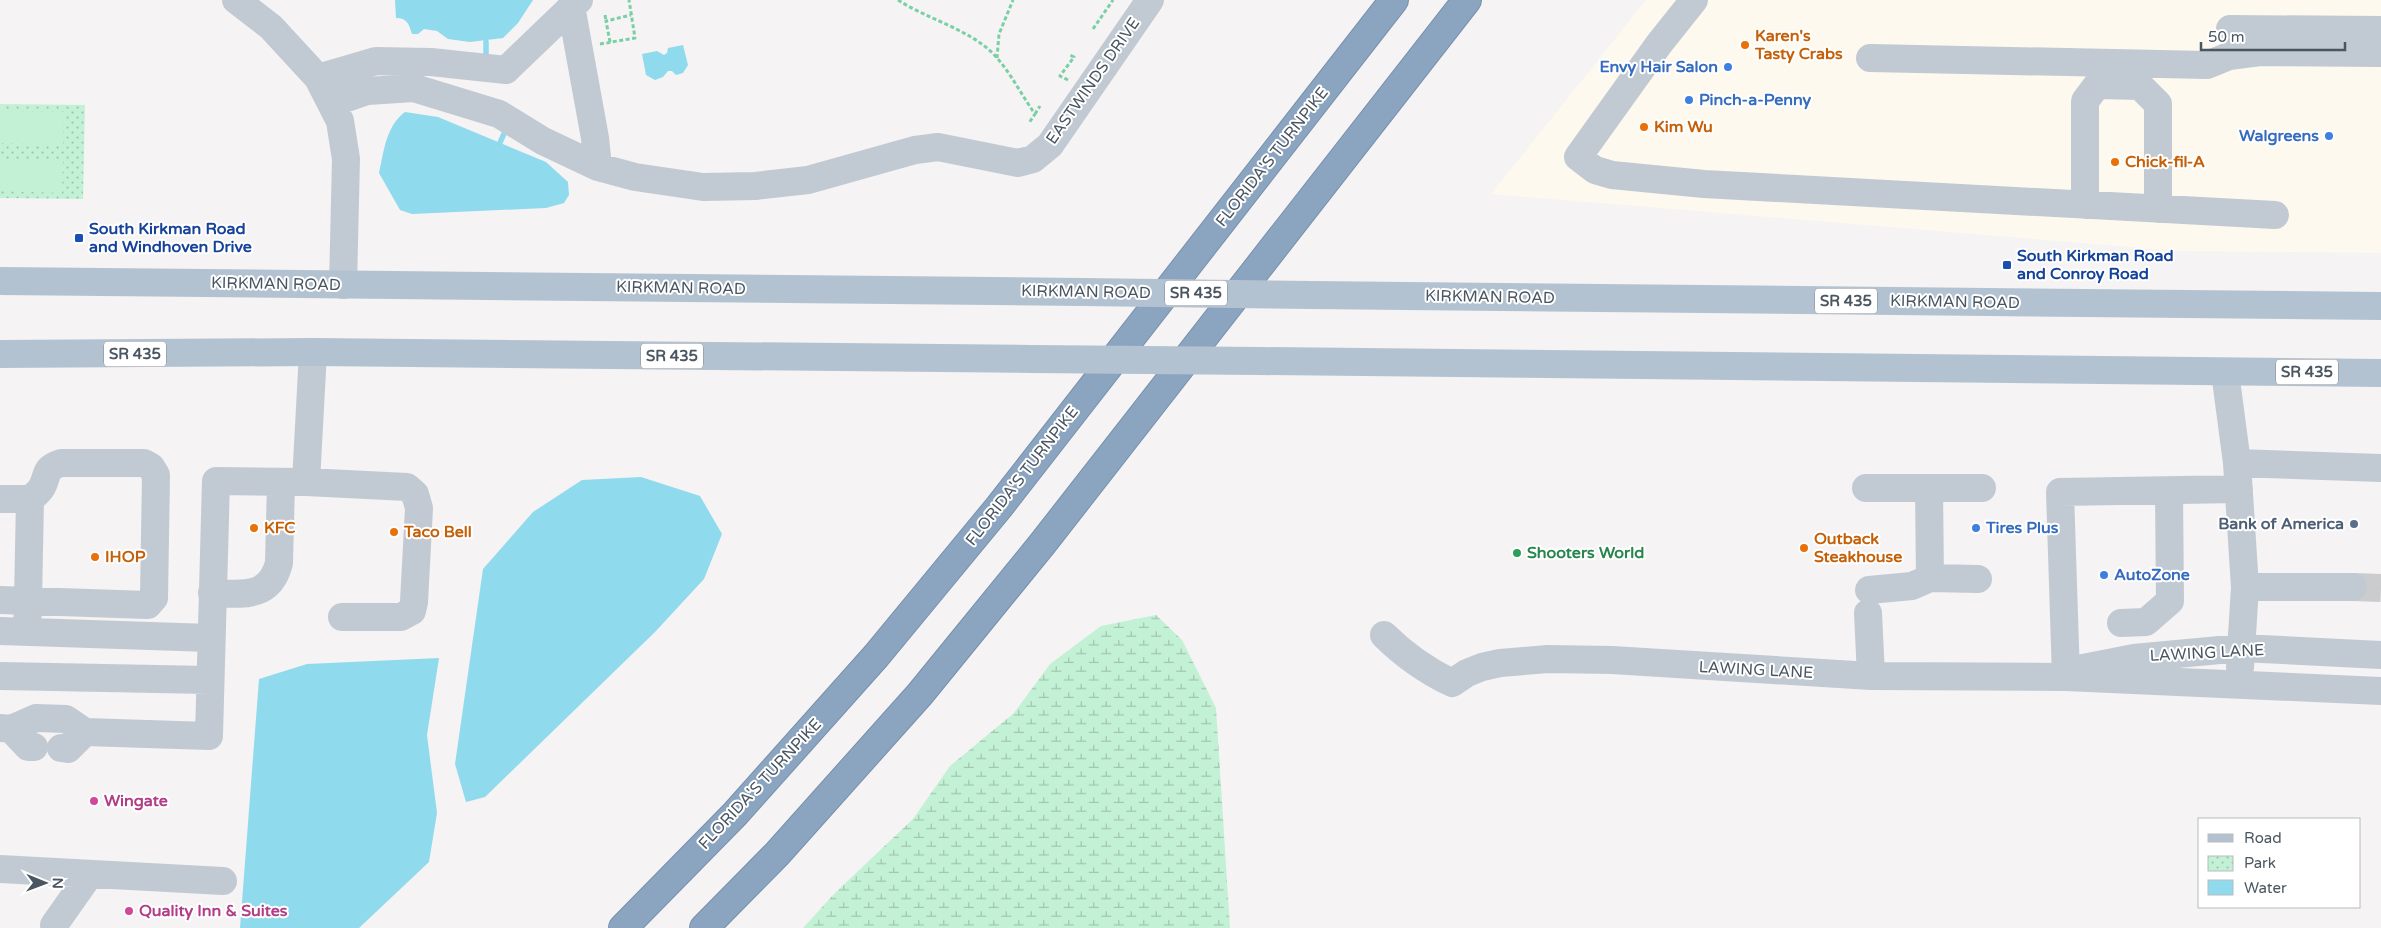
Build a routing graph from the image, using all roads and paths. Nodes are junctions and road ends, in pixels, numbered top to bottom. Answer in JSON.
{"nodes":[{"id":1,"x":236,"y":0,"type":"edge"},
{"id":2,"x":629,"y":0,"type":"edge"},
{"id":3,"x":898,"y":0,"type":"edge"},
{"id":4,"x":1013,"y":0,"type":"edge"},
{"id":5,"x":1112,"y":0,"type":"edge"},
{"id":6,"x":1150,"y":0,"type":"edge"},
{"id":7,"x":1394,"y":0,"type":"edge"},
{"id":8,"x":1467,"y":0,"type":"edge"},
{"id":9,"x":1694,"y":0,"type":"edge"},
{"id":10,"x":575,"y":3,"type":"edge"},
{"id":11,"x":605,"y":14,"type":"dead end"},
{"id":12,"x":631,"y":15,"type":"junction"},
{"id":13,"x":606,"y":21,"type":"junction"},
{"id":14,"x":1093,"y":29,"type":"dead end"},
{"id":15,"x":2381,"y":30,"type":"edge"},
{"id":16,"x":610,"y":42,"type":"junction"},
{"id":17,"x":2230,"y":43,"type":"junction"},
{"id":18,"x":594,"y":45,"type":"dead end"},
{"id":19,"x":1070,"y":55,"type":"dead end"},
{"id":20,"x":2381,"y":55,"type":"edge"},
{"id":21,"x":997,"y":58,"type":"junction"},
{"id":22,"x":1870,"y":58,"type":"dead end"},
{"id":23,"x":506,"y":70,"type":"junction"},
{"id":24,"x":318,"y":78,"type":"junction"},
{"id":25,"x":1069,"y":80,"type":"dead end"},
{"id":26,"x":332,"y":103,"type":"junction"},
{"id":27,"x":1040,"y":106,"type":"dead end"},
{"id":28,"x":499,"y":114,"type":"junction"},
{"id":29,"x":1035,"y":114,"type":"junction"},
{"id":30,"x":1029,"y":123,"type":"dead end"},
{"id":31,"x":598,"y":167,"type":"junction"},
{"id":32,"x":2085,"y":205,"type":"junction"},
{"id":33,"x":2153,"y":209,"type":"junction"},
{"id":34,"x":2275,"y":215,"type":"dead end"},
{"id":35,"x":0,"y":281,"type":"edge"},
{"id":36,"x":343,"y":285,"type":"junction"},
{"id":37,"x":2381,"y":306,"type":"edge"},
{"id":38,"x":313,"y":352,"type":"junction"},
{"id":39,"x":0,"y":354,"type":"edge"},
{"id":40,"x":2225,"y":372,"type":"junction"},
{"id":41,"x":2381,"y":373,"type":"edge"},
{"id":42,"x":2381,"y":468,"type":"edge"},
{"id":43,"x":2238,"y":476,"type":"junction"},
{"id":44,"x":294,"y":482,"type":"junction"},
{"id":45,"x":1866,"y":488,"type":"dead end"},
{"id":46,"x":1928,"y":488,"type":"junction"},
{"id":47,"x":1982,"y":488,"type":"dead end"},
{"id":48,"x":2169,"y":491,"type":"junction"},
{"id":49,"x":0,"y":499,"type":"edge"},
{"id":50,"x":30,"y":499,"type":"junction"},
{"id":51,"x":1930,"y":578,"type":"junction"},
{"id":52,"x":1978,"y":579,"type":"dead end"},
{"id":53,"x":2246,"y":587,"type":"junction"},
{"id":54,"x":2353,"y":587,"type":"tunnel mouth"},
{"id":55,"x":212,"y":593,"type":"junction"},
{"id":56,"x":0,"y":600,"type":"edge"},
{"id":57,"x":28,"y":602,"type":"junction"},
{"id":58,"x":342,"y":617,"type":"dead end"},
{"id":59,"x":2121,"y":623,"type":"dead end"},
{"id":60,"x":0,"y":630,"type":"edge"},
{"id":61,"x":27,"y":632,"type":"junction"},
{"id":62,"x":1384,"y":635,"type":"dead end"},
{"id":63,"x":210,"y":638,"type":"junction"},
{"id":64,"x":2241,"y":648,"type":"junction"},
{"id":65,"x":2381,"y":655,"type":"edge"},
{"id":66,"x":0,"y":676,"type":"edge"},
{"id":67,"x":1871,"y":676,"type":"junction"},
{"id":68,"x":2066,"y":677,"type":"junction"},
{"id":69,"x":210,"y":680,"type":"junction"},
{"id":70,"x":2240,"y":686,"type":"junction"},
{"id":71,"x":2381,"y":691,"type":"edge"},
{"id":72,"x":5,"y":729,"type":"edge"},
{"id":73,"x":85,"y":732,"type":"junction"},
{"id":74,"x":34,"y":747,"type":"dead end"},
{"id":75,"x":61,"y":748,"type":"dead end"},
{"id":76,"x":0,"y":869,"type":"edge"},
{"id":77,"x":90,"y":874,"type":"junction"},
{"id":78,"x":223,"y":881,"type":"dead end"},
{"id":79,"x":54,"y":925,"type":"dead end"},
{"id":80,"x":624,"y":928,"type":"edge"},
{"id":81,"x":704,"y":928,"type":"edge"}],
"edges":[{"from":1,"to":24,"type":"street"},
{"from":2,"to":12,"type":"path"},
{"from":3,"to":21,"type":"path"},
{"from":4,"to":21,"type":"path"},
{"from":5,"to":14,"type":"path"},
{"from":6,"to":31,"type":"street","name":"EASTWINDS DRIVE"},
{"from":7,"to":80,"type":"highway","name":"FLORIDA'S TURNPIKE"},
{"from":8,"to":81,"type":"highway"},
{"from":9,"to":32,"type":"street"},
{"from":10,"to":23,"type":"street"},
{"from":10,"to":31,"type":"street"},
{"from":11,"to":13,"type":"path"},
{"from":12,"to":13,"type":"path"},
{"from":12,"to":16,"type":"path"},
{"from":13,"to":16,"type":"path"},
{"from":15,"to":17,"type":"street"},
{"from":16,"to":18,"type":"path"},
{"from":17,"to":20,"type":"street"},
{"from":17,"to":22,"type":"street"},
{"from":19,"to":25,"type":"path"},
{"from":21,"to":29,"type":"path"},
{"from":23,"to":24,"type":"street"},
{"from":23,"to":28,"type":"street"},
{"from":24,"to":26,"type":"street"},
{"from":26,"to":28,"type":"street","name":"EASTWINDS DRIVE"},
{"from":26,"to":36,"type":"street"},
{"from":27,"to":29,"type":"path"},
{"from":28,"to":31,"type":"street","name":"EASTWINDS DRIVE"},
{"from":29,"to":30,"type":"path"},
{"from":32,"to":33,"type":"street"},
{"from":32,"to":33,"type":"street"},
{"from":33,"to":34,"type":"street"},
{"from":35,"to":36,"type":"main road","name":"KIRKMAN ROAD","number":"SR 435"},
{"from":36,"to":37,"type":"main road","name":"KIRKMAN ROAD","number":"SR 435","bridge":true},
{"from":38,"to":39,"type":"main road","number":"SR 435"},
{"from":38,"to":40,"type":"main road","number":"SR 435","bridge":true},
{"from":38,"to":44,"type":"street"},
{"from":40,"to":41,"type":"main road","number":"SR 435"},
{"from":40,"to":43,"type":"street"},
{"from":42,"to":43,"type":"street"},
{"from":43,"to":48,"type":"street"},
{"from":43,"to":53,"type":"street"},
{"from":44,"to":55,"type":"street"},
{"from":44,"to":55,"type":"street"},
{"from":44,"to":58,"type":"street"},
{"from":45,"to":46,"type":"street"},
{"from":46,"to":47,"type":"street"},
{"from":46,"to":51,"type":"street"},
{"from":48,"to":59,"type":"street"},
{"from":48,"to":68,"type":"street"},
{"from":49,"to":50,"type":"street"},
{"from":50,"to":57,"type":"street"},
{"from":50,"to":57,"type":"street"},
{"from":51,"to":52,"type":"street"},
{"from":51,"to":67,"type":"street"},
{"from":53,"to":54,"type":"street"},
{"from":53,"to":64,"type":"street"},
{"from":55,"to":63,"type":"street"},
{"from":56,"to":57,"type":"street"},
{"from":57,"to":61,"type":"street"},
{"from":60,"to":61,"type":"street"},
{"from":61,"to":63,"type":"street"},
{"from":62,"to":67,"type":"street","name":"LAWING LANE"},
{"from":63,"to":69,"type":"street"},
{"from":64,"to":65,"type":"street","name":"LAWING LANE"},
{"from":64,"to":68,"type":"street","name":"LAWING LANE"},
{"from":64,"to":70,"type":"street"},
{"from":66,"to":69,"type":"street"},
{"from":67,"to":68,"type":"street","name":"LAWING LANE"},
{"from":68,"to":70,"type":"street","name":"LAWING LANE"},
{"from":69,"to":73,"type":"street"},
{"from":70,"to":71,"type":"street","name":"LAWING LANE"},
{"from":72,"to":73,"type":"street"},
{"from":72,"to":74,"type":"street"},
{"from":73,"to":75,"type":"street"},
{"from":76,"to":77,"type":"street"},
{"from":77,"to":78,"type":"street"},
{"from":77,"to":79,"type":"street"}]}
